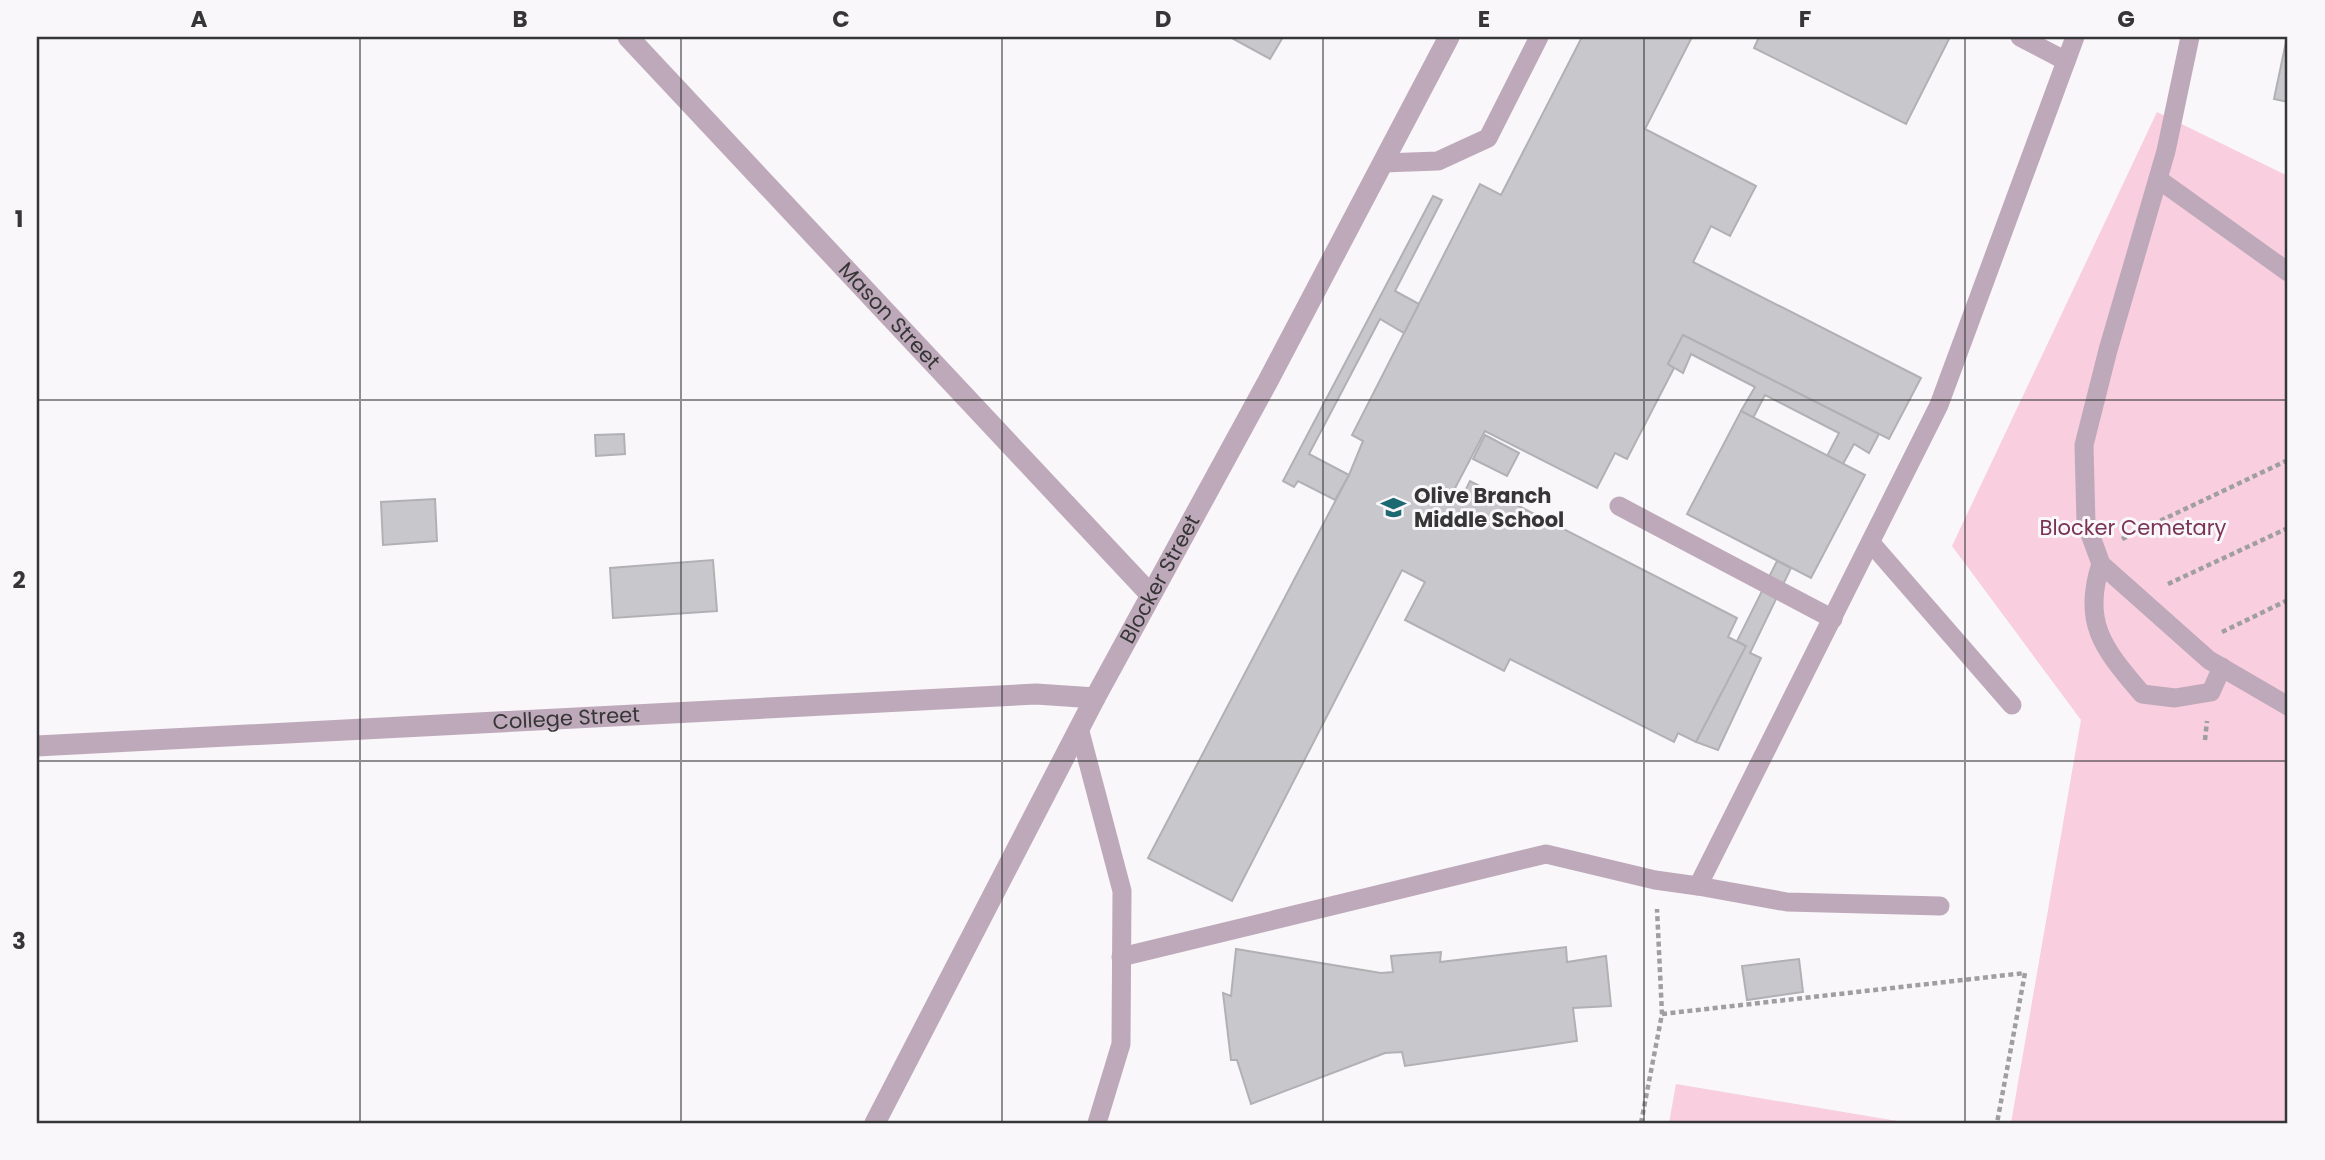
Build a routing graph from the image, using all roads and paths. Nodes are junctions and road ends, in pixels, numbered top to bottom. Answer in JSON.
{"nodes":[{"id":1,"x":628,"y":37,"type":"edge"},
{"id":2,"x":1449,"y":37,"type":"edge"},
{"id":3,"x":1539,"y":37,"type":"edge"},
{"id":4,"x":2020,"y":37,"type":"edge"},
{"id":5,"x":2076,"y":37,"type":"edge"},
{"id":6,"x":2190,"y":37,"type":"edge"},
{"id":7,"x":2066,"y":61,"type":"junction"},
{"id":8,"x":1383,"y":163,"type":"junction"},
{"id":9,"x":2158,"y":179,"type":"junction"},
{"id":10,"x":2288,"y":272,"type":"edge"},
{"id":11,"x":2288,"y":460,"type":"edge"},
{"id":12,"x":1619,"y":506,"type":"dead end"},
{"id":13,"x":2288,"y":528,"type":"edge"},
{"id":14,"x":1871,"y":543,"type":"junction"},
{"id":15,"x":2099,"y":558,"type":"junction"},
{"id":16,"x":1150,"y":594,"type":"junction"},
{"id":17,"x":2138,"y":598,"type":"junction"},
{"id":18,"x":2288,"y":600,"type":"edge"},
{"id":19,"x":1833,"y":618,"type":"junction"},
{"id":20,"x":2193,"y":646,"type":"junction"},
{"id":21,"x":2222,"y":667,"type":"junction"},
{"id":22,"x":1095,"y":698,"type":"junction"},
{"id":23,"x":2012,"y":705,"type":"dead end"},
{"id":24,"x":2288,"y":706,"type":"edge"},
{"id":25,"x":1079,"y":728,"type":"junction"},
{"id":26,"x":37,"y":746,"type":"edge"},
{"id":27,"x":1655,"y":880,"type":"junction"},
{"id":28,"x":1698,"y":886,"type":"junction"},
{"id":29,"x":1940,"y":906,"type":"dead end"},
{"id":30,"x":1121,"y":957,"type":"junction"},
{"id":31,"x":1662,"y":1014,"type":"junction"},
{"id":32,"x":875,"y":1123,"type":"edge"},
{"id":33,"x":1097,"y":1123,"type":"edge"},
{"id":34,"x":1641,"y":1123,"type":"edge"},
{"id":35,"x":1997,"y":1123,"type":"edge"}],
"edges":[{"from":1,"to":16,"type":"street","name":"Mason Street"},
{"from":2,"to":8,"type":"street","name":"Blocker Street"},
{"from":3,"to":8,"type":"lane"},
{"from":4,"to":7,"type":"lane"},
{"from":5,"to":7,"type":"lane"},
{"from":6,"to":9,"type":"lane"},
{"from":7,"to":14,"type":"lane"},
{"from":8,"to":16,"type":"street","name":"Blocker Street"},
{"from":9,"to":10,"type":"lane"},
{"from":9,"to":15,"type":"lane"},
{"from":11,"to":15,"type":"path"},
{"from":12,"to":19,"type":"lane"},
{"from":13,"to":17,"type":"path"},
{"from":14,"to":19,"type":"lane"},
{"from":14,"to":23,"type":"lane"},
{"from":15,"to":17,"type":"lane"},
{"from":15,"to":21,"type":"lane"},
{"from":16,"to":22,"type":"street","name":"Blocker Street"},
{"from":17,"to":20,"type":"lane"},
{"from":18,"to":20,"type":"path"},
{"from":19,"to":28,"type":"lane"},
{"from":20,"to":21,"type":"lane"},
{"from":21,"to":24,"type":"lane"},
{"from":22,"to":25,"type":"street","name":"Blocker Street"},
{"from":22,"to":26,"type":"street","name":"College Street"},
{"from":25,"to":30,"type":"lane"},
{"from":25,"to":32,"type":"street","name":"Blocker Street"},
{"from":27,"to":28,"type":"lane"},
{"from":27,"to":30,"type":"lane"},
{"from":27,"to":31,"type":"path"},
{"from":28,"to":29,"type":"lane"},
{"from":30,"to":33,"type":"lane"},
{"from":31,"to":34,"type":"path"},
{"from":31,"to":35,"type":"path"}]}
